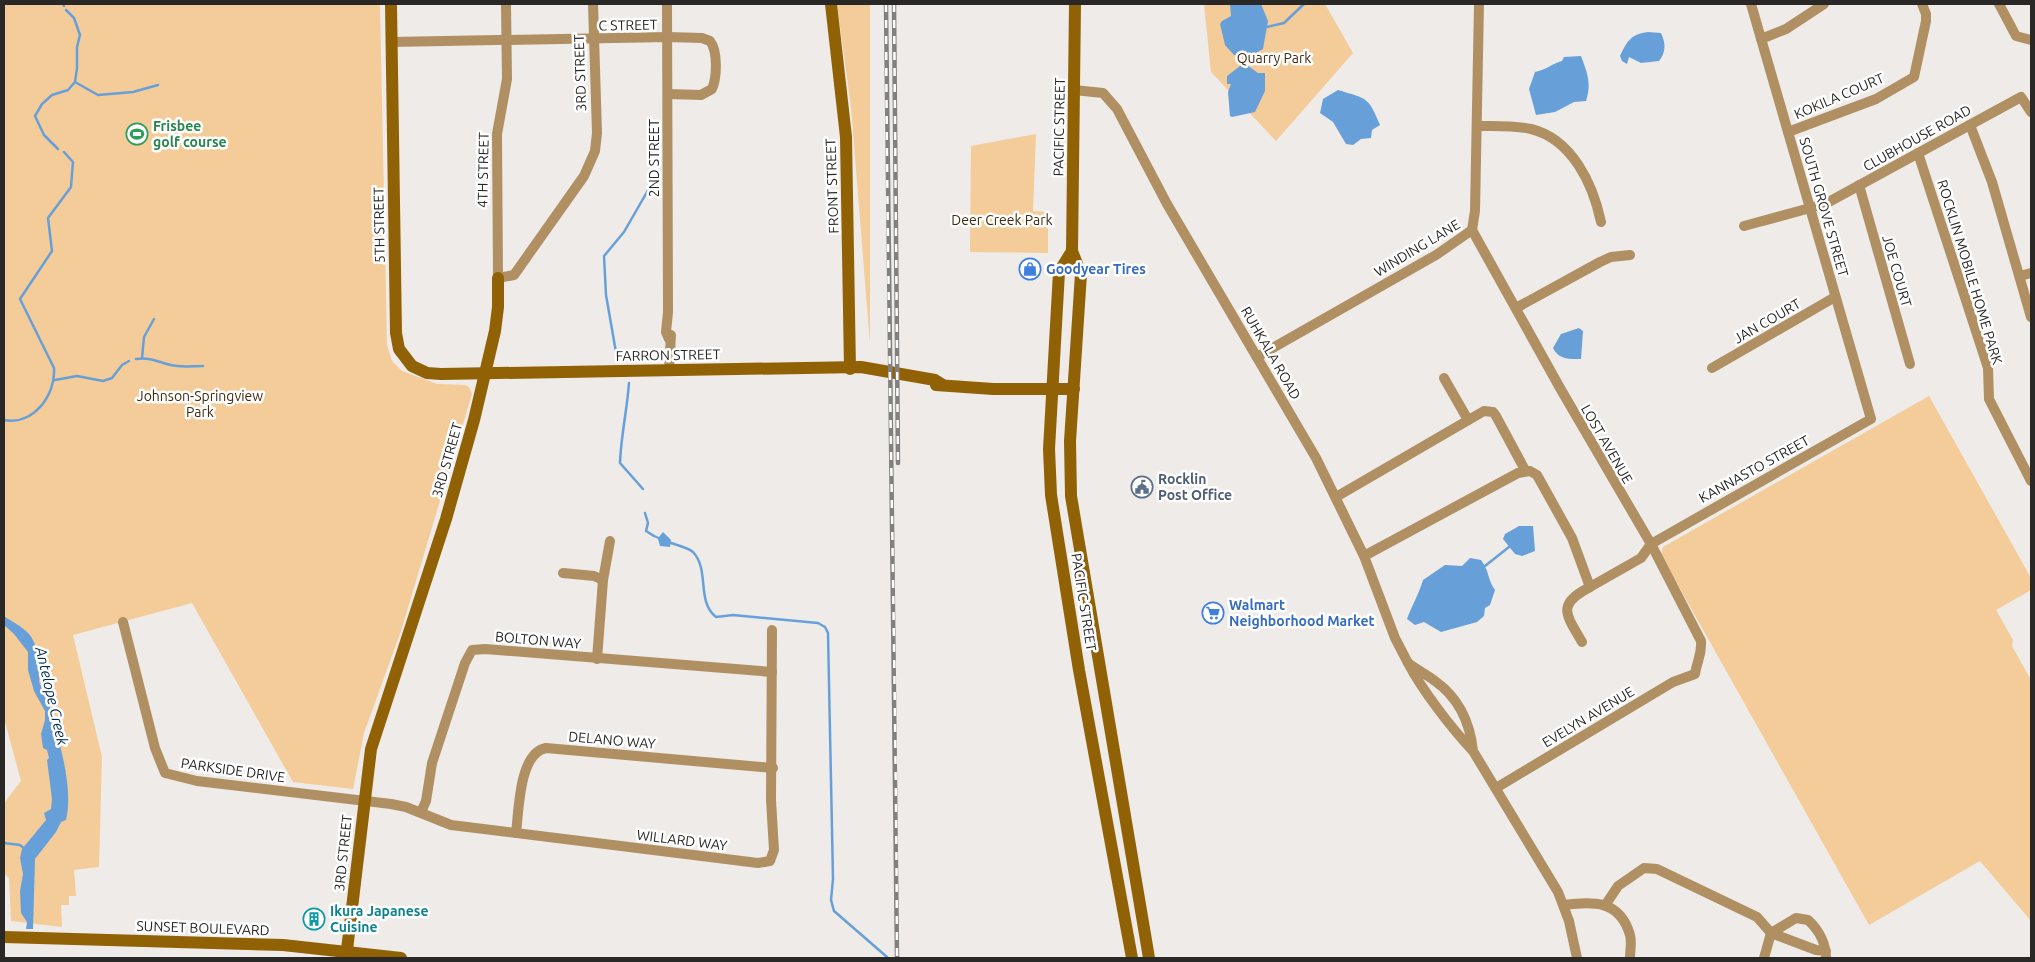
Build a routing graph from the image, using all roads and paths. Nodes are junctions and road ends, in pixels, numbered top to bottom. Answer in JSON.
{"nodes":[{"id":1,"x":391,"y":4,"type":"edge"},
{"id":2,"x":506,"y":4,"type":"edge"},
{"id":3,"x":593,"y":4,"type":"edge"},
{"id":4,"x":667,"y":4,"type":"edge"},
{"id":5,"x":831,"y":4,"type":"edge"},
{"id":6,"x":1075,"y":4,"type":"edge"},
{"id":7,"x":1479,"y":4,"type":"edge"},
{"id":8,"x":1750,"y":4,"type":"edge"},
{"id":9,"x":1824,"y":4,"type":"edge"},
{"id":10,"x":1922,"y":4,"type":"edge"},
{"id":11,"x":1999,"y":4,"type":"edge"},
{"id":12,"x":668,"y":37,"type":"junction"},
{"id":13,"x":593,"y":39,"type":"junction"},
{"id":14,"x":1761,"y":39,"type":"junction"},
{"id":15,"x":506,"y":40,"type":"junction"},
{"id":16,"x":2031,"y":40,"type":"edge"},
{"id":17,"x":391,"y":42,"type":"junction"},
{"id":18,"x":1074,"y":90,"type":"junction"},
{"id":19,"x":668,"y":94,"type":"junction"},
{"id":20,"x":2031,"y":112,"type":"edge"},
{"id":21,"x":1970,"y":124,"type":"junction"},
{"id":22,"x":1477,"y":126,"type":"junction"},
{"id":23,"x":1788,"y":132,"type":"junction"},
{"id":24,"x":1918,"y":152,"type":"junction"},
{"id":25,"x":1859,"y":186,"type":"junction"},
{"id":26,"x":1810,"y":208,"type":"junction"},
{"id":27,"x":1601,"y":222,"type":"dead end"},
{"id":28,"x":1744,"y":226,"type":"dead end"},
{"id":29,"x":1472,"y":230,"type":"junction"},
{"id":30,"x":1072,"y":250,"type":"junction"},
{"id":31,"x":1630,"y":255,"type":"dead end"},
{"id":32,"x":2031,"y":273,"type":"edge"},
{"id":33,"x":2020,"y":276,"type":"junction"},
{"id":34,"x":498,"y":278,"type":"junction"},
{"id":35,"x":1835,"y":297,"type":"junction"},
{"id":36,"x":1516,"y":308,"type":"junction"},
{"id":37,"x":2031,"y":317,"type":"edge"},
{"id":38,"x":1257,"y":357,"type":"junction"},
{"id":39,"x":1910,"y":364,"type":"dead end"},
{"id":40,"x":1712,"y":368,"type":"dead end"},
{"id":41,"x":669,"y":369,"type":"junction"},
{"id":42,"x":850,"y":369,"type":"junction"},
{"id":43,"x":485,"y":374,"type":"junction"},
{"id":44,"x":1444,"y":378,"type":"dead end"},
{"id":45,"x":1052,"y":389,"type":"junction"},
{"id":46,"x":1074,"y":389,"type":"junction"},
{"id":47,"x":1871,"y":419,"type":"joint"},
{"id":48,"x":1468,"y":420,"type":"junction"},
{"id":49,"x":2027,"y":461,"type":"edge"},
{"id":50,"x":1525,"y":470,"type":"junction"},
{"id":51,"x":2031,"y":481,"type":"edge"},
{"id":52,"x":1336,"y":497,"type":"junction"},
{"id":53,"x":610,"y":542,"type":"dead end"},
{"id":54,"x":1651,"y":544,"type":"junction"},
{"id":55,"x":1364,"y":556,"type":"junction"},
{"id":56,"x":564,"y":573,"type":"dead end"},
{"id":57,"x":603,"y":580,"type":"junction"},
{"id":58,"x":1590,"y":587,"type":"junction"},
{"id":59,"x":123,"y":622,"type":"dead end"},
{"id":60,"x":772,"y":630,"type":"dead end"},
{"id":61,"x":1582,"y":642,"type":"dead end"},
{"id":62,"x":597,"y":659,"type":"junction"},
{"id":63,"x":1408,"y":663,"type":"junction"},
{"id":64,"x":772,"y":672,"type":"junction"},
{"id":65,"x":1695,"y":674,"type":"joint"},
{"id":66,"x":1473,"y":751,"type":"junction"},
{"id":67,"x":772,"y":768,"type":"junction"},
{"id":68,"x":1100,"y":777,"type":"junction"},
{"id":69,"x":1496,"y":788,"type":"junction"},
{"id":70,"x":363,"y":800,"type":"junction"},
{"id":71,"x":421,"y":812,"type":"junction"},
{"id":72,"x":516,"y":833,"type":"junction"},
{"id":73,"x":1130,"y":840,"type":"junction"},
{"id":74,"x":1606,"y":904,"type":"junction"},
{"id":75,"x":1564,"y":905,"type":"junction"},
{"id":76,"x":1771,"y":933,"type":"junction"},
{"id":77,"x":4,"y":937,"type":"edge"},
{"id":78,"x":1826,"y":954,"type":"edge"},
{"id":79,"x":346,"y":955,"type":"edge"},
{"id":80,"x":1130,"y":955,"type":"edge"},
{"id":81,"x":401,"y":958,"type":"edge"},
{"id":82,"x":1149,"y":958,"type":"edge"},
{"id":83,"x":1577,"y":958,"type":"edge"},
{"id":84,"x":1630,"y":958,"type":"edge"},
{"id":85,"x":1764,"y":958,"type":"edge"}],
"edges":[{"from":1,"to":17,"type":"main road","name":"5TH STREET"},
{"from":2,"to":15,"type":"street","name":"4TH STREET"},
{"from":3,"to":13,"type":"street","name":"3RD STREET"},
{"from":4,"to":12,"type":"street","name":"2ND STREET"},
{"from":5,"to":42,"type":"main road","name":"FRONT STREET"},
{"from":6,"to":18,"type":"main road","name":"PACIFIC STREET"},
{"from":7,"to":22,"type":"street","name":"WINDING LANE"},
{"from":8,"to":14,"type":"street","name":"SOUTH GROVE STREET"},
{"from":9,"to":14,"type":"street"},
{"from":10,"to":23,"type":"street","name":"KOKILA COURT"},
{"from":11,"to":16,"type":"street"},
{"from":12,"to":13,"type":"street","name":"C STREET"},
{"from":12,"to":19,"type":"street","name":"2ND STREET"},
{"from":12,"to":19,"type":"street","name":"C STREET"},
{"from":13,"to":15,"type":"street","name":"C STREET"},
{"from":13,"to":34,"type":"street","name":"3RD STREET"},
{"from":14,"to":23,"type":"street","name":"SOUTH GROVE STREET"},
{"from":15,"to":17,"type":"street","name":"C STREET"},
{"from":15,"to":34,"type":"street","name":"4TH STREET"},
{"from":17,"to":43,"type":"main road","name":"5TH STREET"},
{"from":18,"to":30,"type":"main road","name":"PACIFIC STREET"},
{"from":18,"to":38,"type":"street","name":"RUHKALA ROAD"},
{"from":19,"to":41,"type":"street","name":"2ND STREET"},
{"from":20,"to":21,"type":"street","name":"CLUBHOUSE ROAD"},
{"from":21,"to":24,"type":"street","name":"CLUBHOUSE ROAD"},
{"from":21,"to":33,"type":"street"},
{"from":22,"to":27,"type":"street"},
{"from":22,"to":29,"type":"street","name":"WINDING LANE"},
{"from":23,"to":26,"type":"street","name":"SOUTH GROVE STREET"},
{"from":24,"to":25,"type":"street","name":"CLUBHOUSE ROAD"},
{"from":24,"to":49,"type":"street","name":"ROCKLIN MOBILE HOME PARK"},
{"from":25,"to":26,"type":"street","name":"CLUBHOUSE ROAD"},
{"from":25,"to":39,"type":"street","name":"JOE COURT"},
{"from":26,"to":28,"type":"street","name":"CLUBHOUSE ROAD"},
{"from":26,"to":35,"type":"street","name":"SOUTH GROVE STREET"},
{"from":29,"to":36,"type":"street","name":"LOST AVENUE"},
{"from":29,"to":38,"type":"street","name":"WINDING LANE"},
{"from":30,"to":45,"type":"main road","name":"PACIFIC STREET"},
{"from":30,"to":46,"type":"main road","name":"PACIFIC STREET"},
{"from":31,"to":36,"type":"street"},
{"from":32,"to":33,"type":"street"},
{"from":33,"to":37,"type":"street"},
{"from":34,"to":43,"type":"main road","name":"3RD STREET"},
{"from":35,"to":40,"type":"street","name":"JAN COURT"},
{"from":35,"to":47,"type":"street","name":"SOUTH GROVE STREET"},
{"from":36,"to":54,"type":"street","name":"LOST AVENUE"},
{"from":38,"to":52,"type":"street","name":"RUHKALA ROAD"},
{"from":41,"to":42,"type":"main road","name":"FARRON STREET"},
{"from":41,"to":43,"type":"main road","name":"FARRON STREET"},
{"from":42,"to":45,"type":"main road","name":"FARRON STREET"},
{"from":43,"to":70,"type":"main road","name":"3RD STREET"},
{"from":44,"to":48,"type":"street"},
{"from":45,"to":46,"type":"main road","name":"FARRON STREET"},
{"from":45,"to":68,"type":"main road","name":"PACIFIC STREET"},
{"from":46,"to":73,"type":"main road","name":"PACIFIC STREET"},
{"from":47,"to":54,"type":"street","name":"KANNASTO STREET"},
{"from":48,"to":50,"type":"street"},
{"from":48,"to":52,"type":"street"},
{"from":49,"to":51,"type":"street","name":"ROCKLIN MOBILE HOME PARK"},
{"from":50,"to":55,"type":"street"},
{"from":50,"to":58,"type":"street"},
{"from":52,"to":55,"type":"street","name":"RUHKALA ROAD"},
{"from":53,"to":57,"type":"street"},
{"from":54,"to":58,"type":"street","name":"KANNASTO STREET"},
{"from":54,"to":65,"type":"street","name":"LOST AVENUE"},
{"from":55,"to":63,"type":"street","name":"RUHKALA ROAD"},
{"from":56,"to":57,"type":"street"},
{"from":57,"to":62,"type":"street"},
{"from":58,"to":61,"type":"street","name":"KANNASTO STREET"},
{"from":59,"to":70,"type":"street","name":"PARKSIDE DRIVE"},
{"from":60,"to":64,"type":"street","name":"WILLARD WAY"},
{"from":62,"to":64,"type":"street","name":"BOLTON WAY"},
{"from":62,"to":71,"type":"street","name":"BOLTON WAY"},
{"from":63,"to":66,"type":"street","name":"RUHKALA ROAD"},
{"from":63,"to":66,"type":"street","name":"RUHKALA ROAD"},
{"from":64,"to":67,"type":"street","name":"WILLARD WAY"},
{"from":65,"to":69,"type":"street","name":"EVELYN AVENUE"},
{"from":66,"to":69,"type":"street","name":"RUHKALA ROAD"},
{"from":67,"to":72,"type":"street","name":"DELANO WAY"},
{"from":67,"to":72,"type":"street","name":"WILLARD WAY"},
{"from":68,"to":73,"type":"main road"},
{"from":68,"to":80,"type":"main road","name":"PACIFIC STREET"},
{"from":69,"to":75,"type":"street","name":"RUHKALA ROAD"},
{"from":70,"to":71,"type":"street","name":"WILLARD WAY"},
{"from":70,"to":79,"type":"main road","name":"3RD STREET"},
{"from":71,"to":72,"type":"street","name":"WILLARD WAY"},
{"from":73,"to":82,"type":"main road","name":"PACIFIC STREET"},
{"from":74,"to":75,"type":"street"},
{"from":74,"to":76,"type":"street"},
{"from":74,"to":84,"type":"street"},
{"from":75,"to":83,"type":"street","name":"RUHKALA ROAD"},
{"from":76,"to":78,"type":"street"},
{"from":76,"to":78,"type":"street"},
{"from":76,"to":85,"type":"street"},
{"from":77,"to":79,"type":"main road","name":"SUNSET BOULEVARD"},
{"from":79,"to":81,"type":"main road","name":"SUNSET BOULEVARD"}]}
